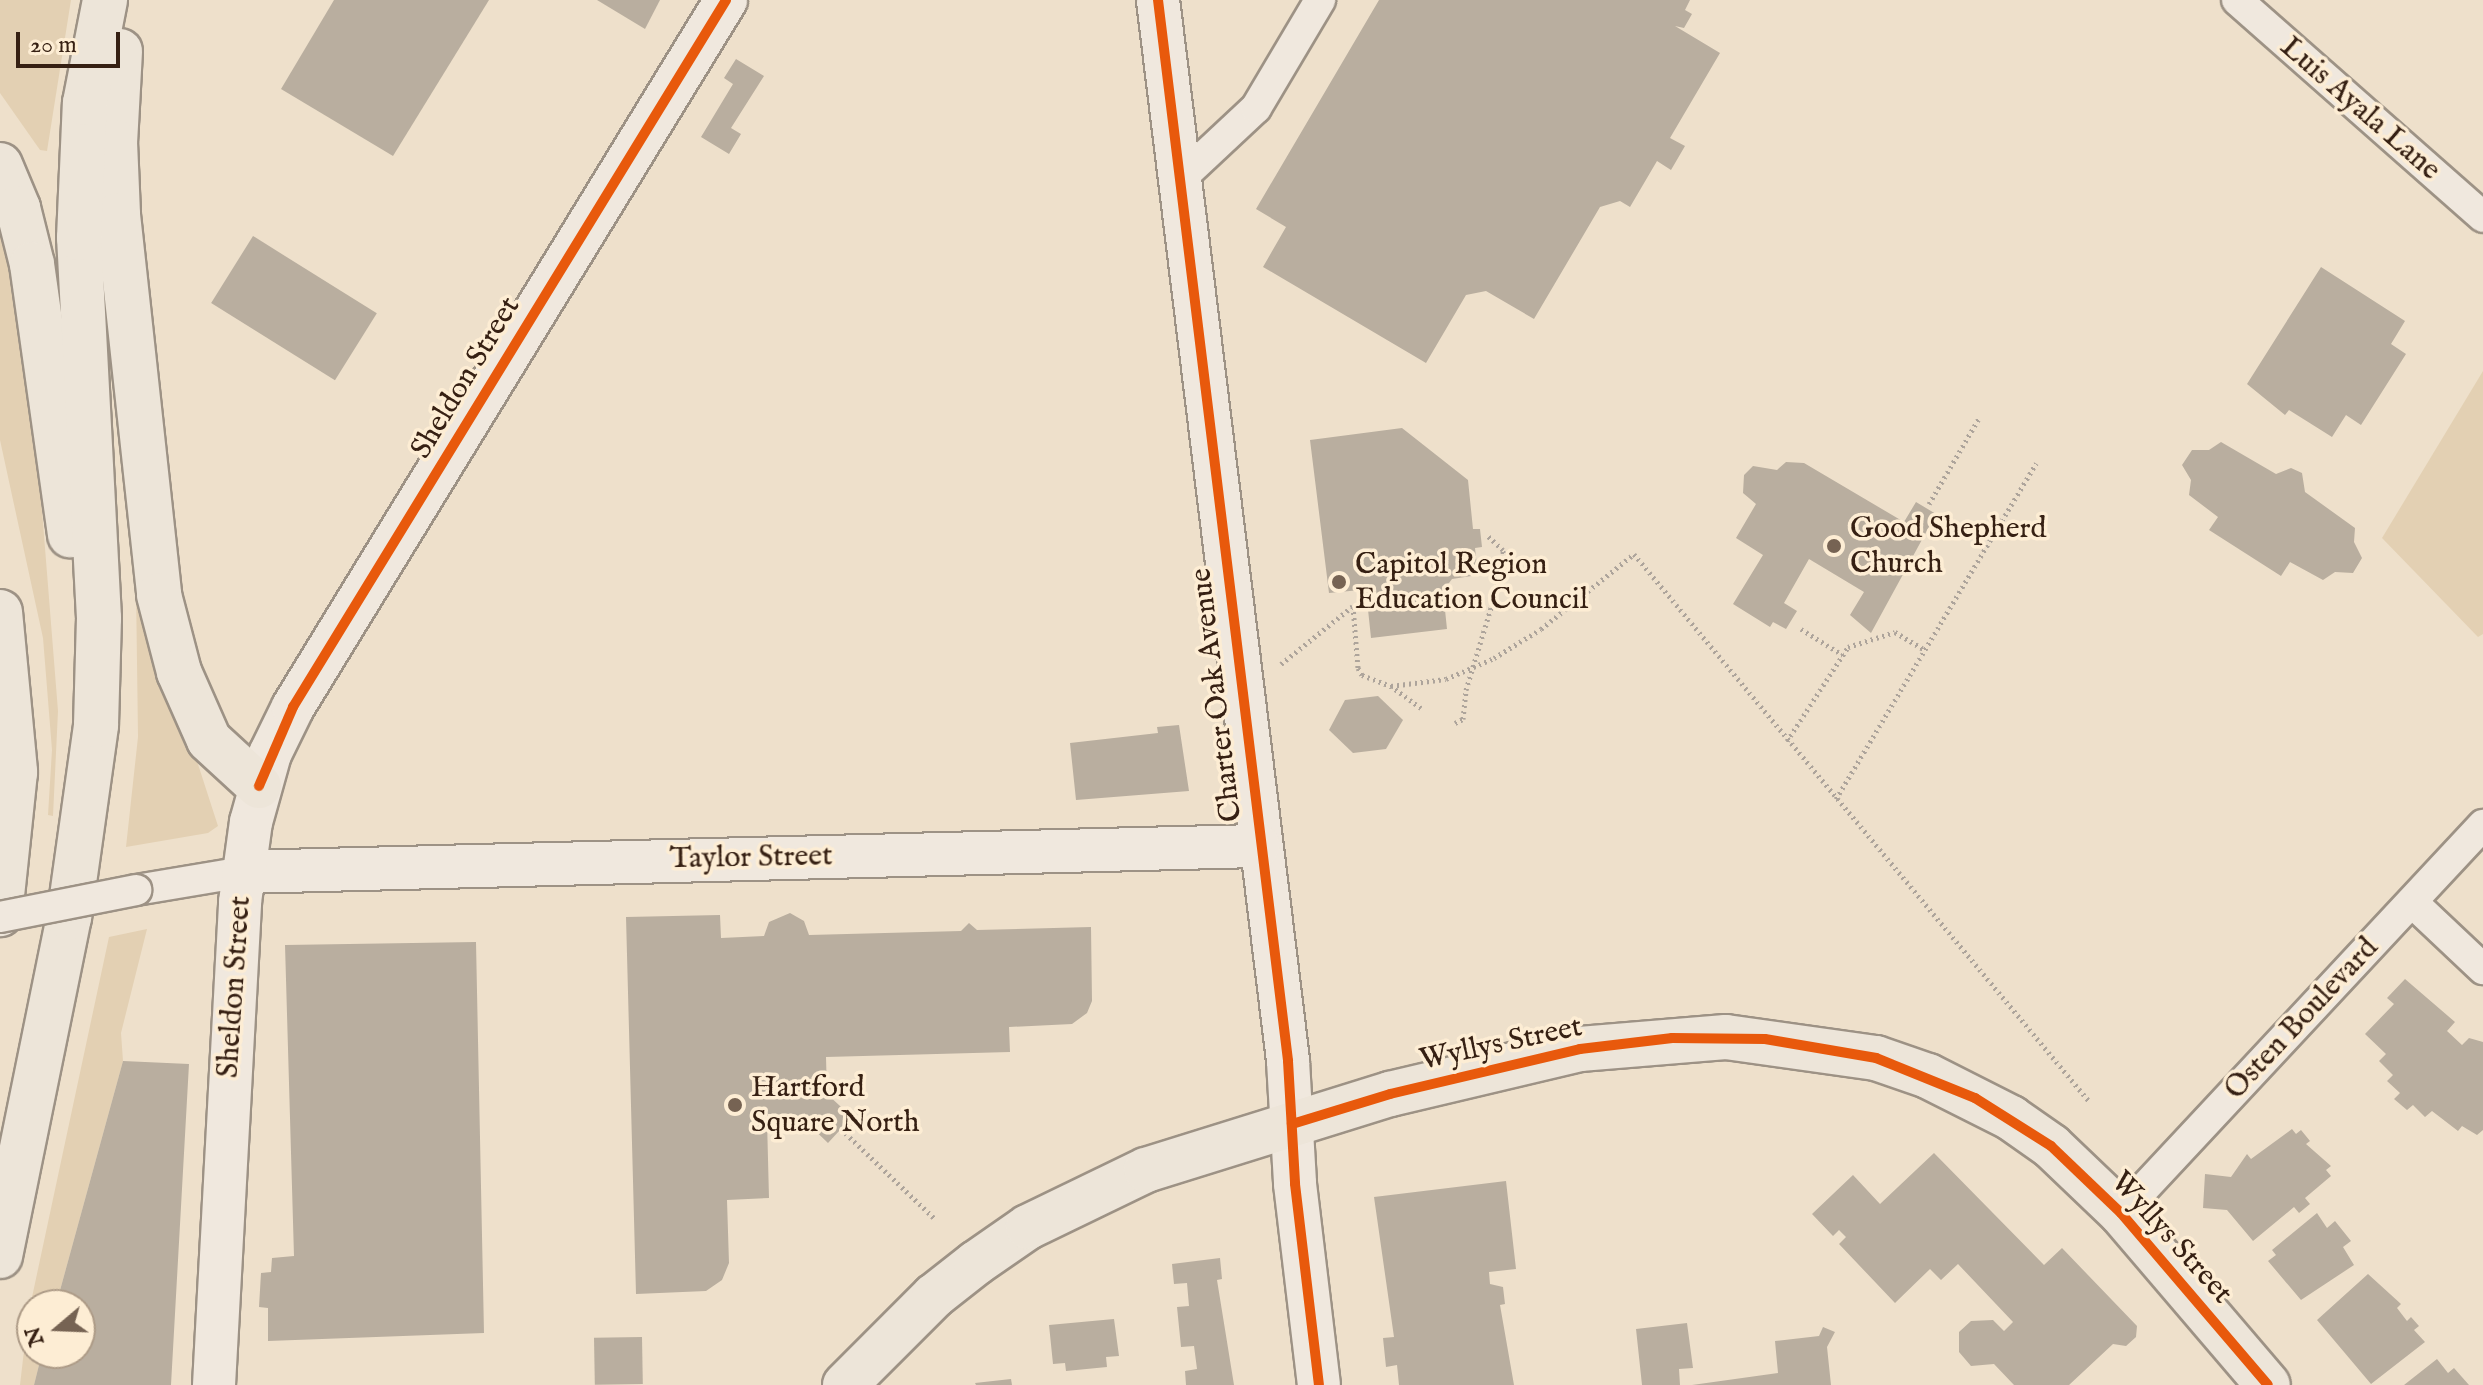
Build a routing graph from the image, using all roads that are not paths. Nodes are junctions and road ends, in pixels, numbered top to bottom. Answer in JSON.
{"nodes":[{"id":1,"x":105,"y":0,"type":"edge"},
{"id":2,"x":130,"y":0,"type":"edge"},
{"id":3,"x":726,"y":0,"type":"edge"},
{"id":4,"x":1158,"y":0,"type":"edge"},
{"id":5,"x":1320,"y":0,"type":"edge"},
{"id":6,"x":2237,"y":0,"type":"edge"},
{"id":7,"x":0,"y":165,"type":"edge"},
{"id":8,"x":1180,"y":179,"type":"junction"},
{"id":9,"x":2483,"y":217,"type":"edge"},
{"id":10,"x":1,"y":627,"type":"edge"},
{"id":11,"x":99,"y":649,"type":"junction"},
{"id":12,"x":259,"y":786,"type":"junction"},
{"id":13,"x":2483,"y":825,"type":"edge"},
{"id":14,"x":1259,"y":846,"type":"junction"},
{"id":15,"x":243,"y":872,"type":"junction"},
{"id":16,"x":2412,"y":902,"type":"junction"},
{"id":17,"x":0,"y":916,"type":"edge"},
{"id":18,"x":2483,"y":969,"type":"edge"},
{"id":19,"x":1292,"y":1124,"type":"junction"},
{"id":20,"x":2121,"y":1213,"type":"junction"},
{"id":21,"x":0,"y":1256,"type":"edge"},
{"id":22,"x":214,"y":1385,"type":"edge"},
{"id":23,"x":845,"y":1385,"type":"edge"},
{"id":24,"x":1319,"y":1385,"type":"edge"},
{"id":25,"x":2268,"y":1385,"type":"edge"}],
"edges":[{"from":1,"to":11,"type":"main road"},
{"from":2,"to":12,"type":"main road"},
{"from":3,"to":12,"type":"street","name":"Sheldon Street"},
{"from":4,"to":8,"type":"street","name":"Charter Oak Avenue"},
{"from":5,"to":8,"type":"street"},
{"from":6,"to":9,"type":"street","name":"Luis Ayala Lane"},
{"from":7,"to":11,"type":"main road"},
{"from":8,"to":14,"type":"street","name":"Charter Oak Avenue"},
{"from":10,"to":17,"type":"main road"},
{"from":11,"to":21,"type":"main road"},
{"from":12,"to":15,"type":"street","name":"Sheldon Street"},
{"from":13,"to":16,"type":"street","name":"Osten Boulevard"},
{"from":14,"to":15,"type":"street","name":"Taylor Street"},
{"from":14,"to":19,"type":"street","name":"Charter Oak Avenue"},
{"from":15,"to":17,"type":"street","bridge":true},
{"from":15,"to":22,"type":"street","name":"Sheldon Street"},
{"from":16,"to":18,"type":"street"},
{"from":16,"to":20,"type":"street","name":"Osten Boulevard"},
{"from":19,"to":20,"type":"main road","name":"Wyllys Street"},
{"from":19,"to":23,"type":"main road","name":"Wyllys Street"},
{"from":19,"to":24,"type":"street","name":"Charter Oak Avenue"},
{"from":20,"to":25,"type":"main road","name":"Wyllys Street"}]}
